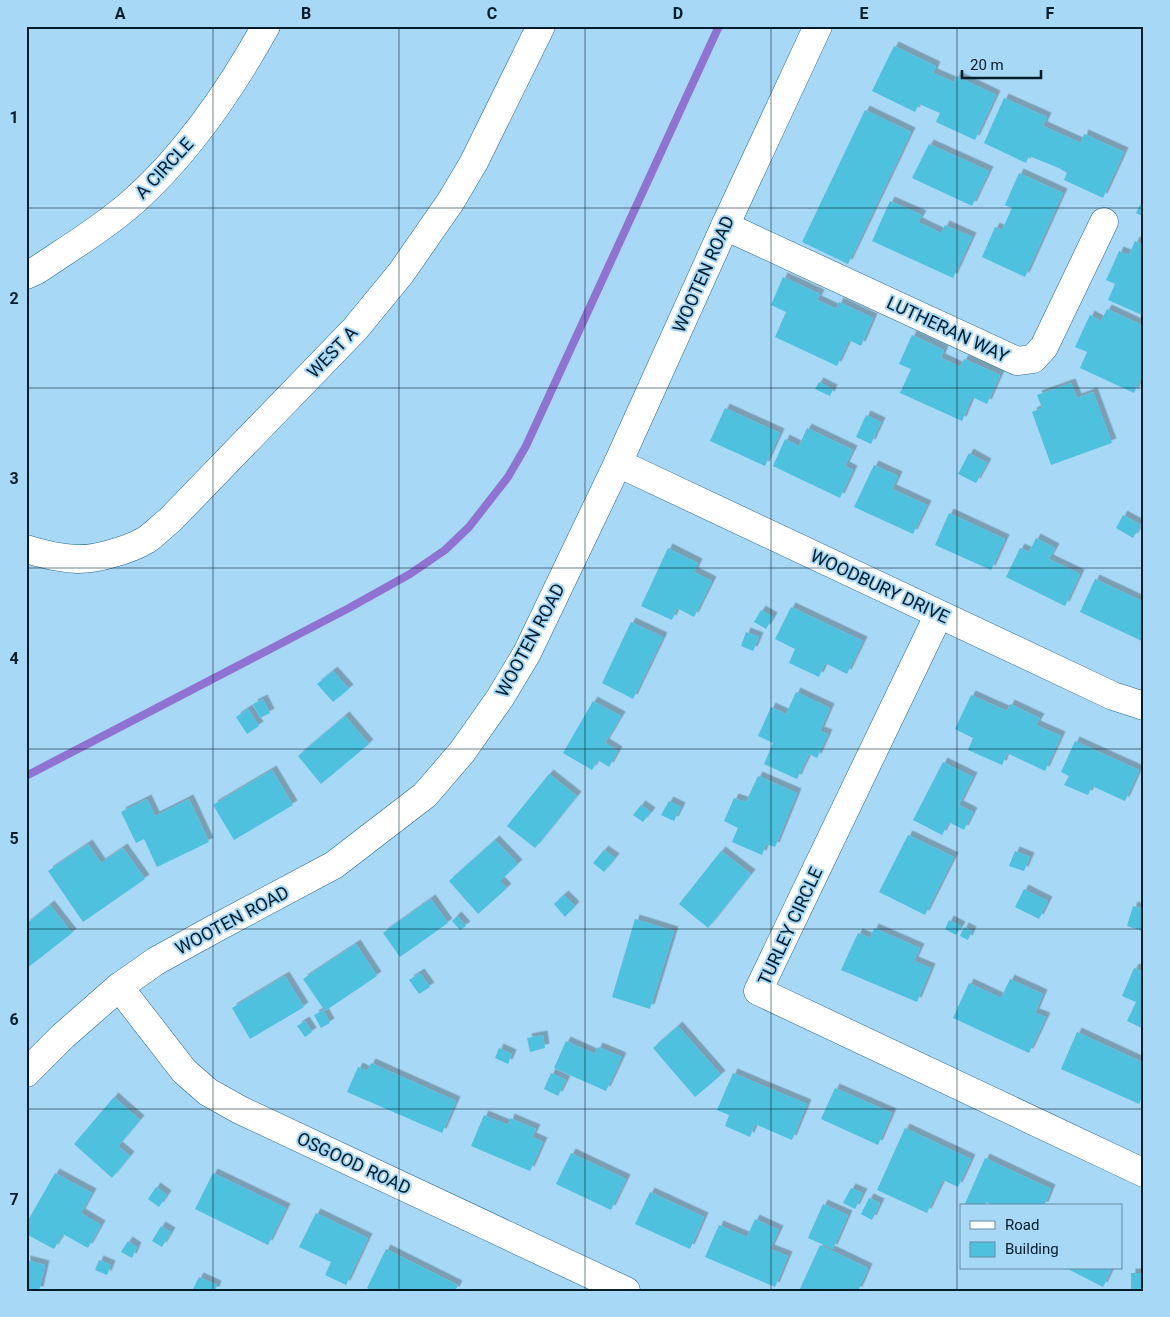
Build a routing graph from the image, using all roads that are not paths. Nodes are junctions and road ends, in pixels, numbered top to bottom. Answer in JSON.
{"nodes":[{"id":1,"x":266,"y":26,"type":"edge"},
{"id":2,"x":540,"y":26,"type":"edge"},
{"id":3,"x":818,"y":26,"type":"edge"},
{"id":4,"x":1104,"y":222,"type":"dead end"},
{"id":5,"x":725,"y":226,"type":"junction"},
{"id":6,"x":26,"y":276,"type":"edge"},
{"id":7,"x":618,"y":463,"type":"junction"},
{"id":8,"x":26,"y":549,"type":"edge"},
{"id":9,"x":939,"y":614,"type":"junction"},
{"id":10,"x":1144,"y":706,"type":"edge"},
{"id":11,"x":119,"y":986,"type":"junction"},
{"id":12,"x":26,"y":1073,"type":"edge"},
{"id":13,"x":1144,"y":1173,"type":"edge"},
{"id":14,"x":626,"y":1291,"type":"edge"}],
"edges":[{"from":1,"to":6,"type":"street","name":"A CIRCLE"},
{"from":2,"to":8,"type":"street","name":"WEST A"},
{"from":3,"to":5,"type":"street","name":"WOOTEN ROAD"},
{"from":4,"to":5,"type":"street","name":"LUTHERAN WAY"},
{"from":5,"to":7,"type":"street","name":"WOOTEN ROAD"},
{"from":7,"to":9,"type":"street","name":"WOODBURY DRIVE"},
{"from":7,"to":11,"type":"street","name":"WOOTEN ROAD"},
{"from":9,"to":10,"type":"street","name":"WOODBURY DRIVE"},
{"from":9,"to":13,"type":"street","name":"TURLEY CIRCLE"},
{"from":11,"to":12,"type":"street","name":"WOOTEN ROAD"},
{"from":11,"to":14,"type":"street","name":"OSGOOD ROAD"}]}
